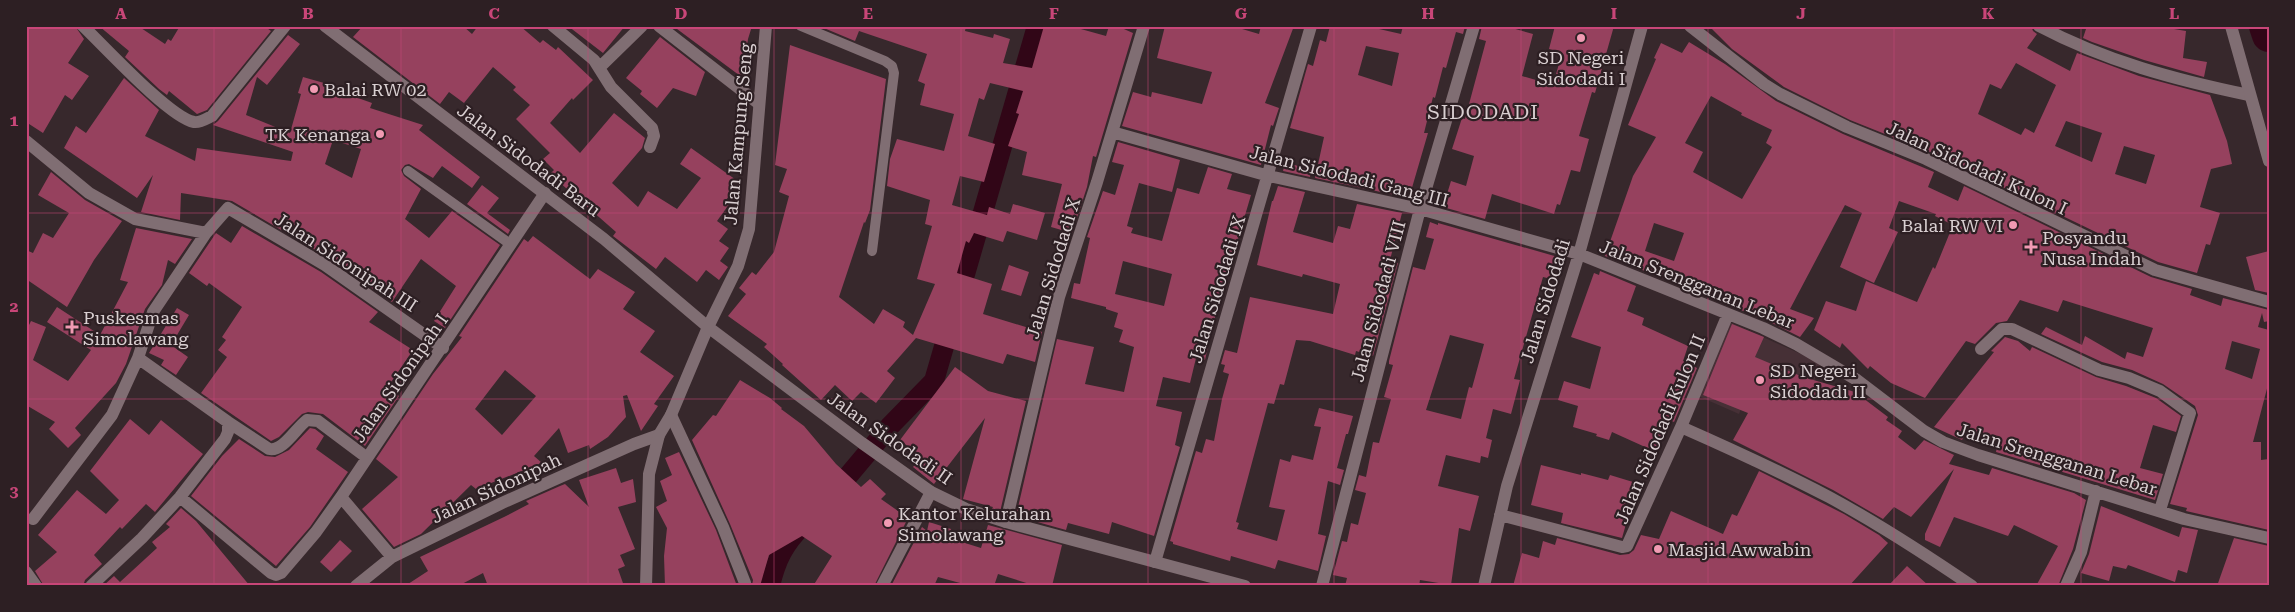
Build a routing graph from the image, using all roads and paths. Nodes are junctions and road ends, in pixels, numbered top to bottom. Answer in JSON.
{"nodes":[{"id":1,"x":83,"y":26,"type":"edge"},
{"id":2,"x":285,"y":26,"type":"edge"},
{"id":3,"x":325,"y":26,"type":"edge"},
{"id":4,"x":553,"y":26,"type":"edge"},
{"id":5,"x":642,"y":26,"type":"edge"},
{"id":6,"x":659,"y":26,"type":"edge"},
{"id":7,"x":766,"y":26,"type":"edge"},
{"id":8,"x":801,"y":26,"type":"edge"},
{"id":9,"x":1144,"y":26,"type":"edge"},
{"id":10,"x":1311,"y":26,"type":"edge"},
{"id":11,"x":1474,"y":26,"type":"edge"},
{"id":12,"x":1642,"y":26,"type":"edge"},
{"id":13,"x":1690,"y":26,"type":"edge"},
{"id":14,"x":2039,"y":26,"type":"edge"},
{"id":15,"x":2231,"y":26,"type":"edge"},
{"id":16,"x":599,"y":68,"type":"junction"},
{"id":17,"x":2249,"y":95,"type":"junction"},
{"id":18,"x":758,"y":103,"type":"junction"},
{"id":19,"x":1112,"y":132,"type":"junction"},
{"id":20,"x":26,"y":141,"type":"edge"},
{"id":21,"x":650,"y":147,"type":"dead end"},
{"id":22,"x":2269,"y":161,"type":"edge"},
{"id":23,"x":408,"y":171,"type":"dead end"},
{"id":24,"x":1269,"y":176,"type":"junction"},
{"id":25,"x":545,"y":193,"type":"junction"},
{"id":26,"x":1420,"y":210,"type":"junction"},
{"id":27,"x":206,"y":233,"type":"junction"},
{"id":28,"x":510,"y":244,"type":"junction"},
{"id":29,"x":872,"y":251,"type":"dead end"},
{"id":30,"x":1579,"y":254,"type":"junction"},
{"id":31,"x":2269,"y":302,"type":"edge"},
{"id":32,"x":1728,"y":314,"type":"junction"},
{"id":33,"x":708,"y":327,"type":"junction"},
{"id":34,"x":443,"y":348,"type":"junction"},
{"id":35,"x":1980,"y":349,"type":"dead end"},
{"id":36,"x":138,"y":358,"type":"junction"},
{"id":37,"x":671,"y":415,"type":"junction"},
{"id":38,"x":228,"y":422,"type":"junction"},
{"id":39,"x":1681,"y":426,"type":"junction"},
{"id":40,"x":659,"y":435,"type":"junction"},
{"id":41,"x":366,"y":457,"type":"junction"},
{"id":42,"x":2096,"y":491,"type":"junction"},
{"id":43,"x":931,"y":492,"type":"junction"},
{"id":44,"x":180,"y":497,"type":"junction"},
{"id":45,"x":341,"y":497,"type":"junction"},
{"id":46,"x":2160,"y":510,"type":"junction"},
{"id":47,"x":1500,"y":515,"type":"junction"},
{"id":48,"x":29,"y":521,"type":"edge"},
{"id":49,"x":1006,"y":522,"type":"junction"},
{"id":50,"x":2269,"y":538,"type":"edge"},
{"id":51,"x":392,"y":557,"type":"junction"},
{"id":52,"x":1155,"y":562,"type":"junction"},
{"id":53,"x":26,"y":572,"type":"edge"},
{"id":54,"x":746,"y":583,"type":"dead end"},
{"id":55,"x":36,"y":586,"type":"edge"},
{"id":56,"x":91,"y":586,"type":"edge"},
{"id":57,"x":356,"y":586,"type":"edge"},
{"id":58,"x":646,"y":586,"type":"edge"},
{"id":59,"x":882,"y":586,"type":"edge"},
{"id":60,"x":1245,"y":586,"type":"edge"},
{"id":61,"x":1322,"y":586,"type":"edge"},
{"id":62,"x":1484,"y":586,"type":"edge"},
{"id":63,"x":1972,"y":586,"type":"edge"},
{"id":64,"x":2066,"y":586,"type":"edge"}],
"edges":[{"from":1,"to":2,"type":"street"},
{"from":3,"to":25,"type":"street","name":"Jalan Sidodadi Baru"},
{"from":4,"to":16,"type":"street"},
{"from":5,"to":16,"type":"street"},
{"from":6,"to":18,"type":"street"},
{"from":7,"to":18,"type":"street","name":"Jalan Kampung Seng"},
{"from":8,"to":29,"type":"lane"},
{"from":9,"to":19,"type":"street","name":"Jalan Sidodadi X"},
{"from":10,"to":24,"type":"street","name":"Jalan Sidodadi IX"},
{"from":11,"to":26,"type":"street","name":"Jalan Sidodadi VIII"},
{"from":12,"to":30,"type":"street","name":"Jalan Sidodadi"},
{"from":13,"to":31,"type":"street","name":"Jalan Sidodadi Kulon I"},
{"from":14,"to":17,"type":"street"},
{"from":15,"to":17,"type":"street"},
{"from":16,"to":21,"type":"street"},
{"from":17,"to":22,"type":"street"},
{"from":18,"to":33,"type":"street","name":"Jalan Kampung Seng"},
{"from":19,"to":24,"type":"street","name":"Jalan Sidodadi Gang III"},
{"from":19,"to":49,"type":"street","name":"Jalan Sidodadi X"},
{"from":20,"to":27,"type":"street"},
{"from":23,"to":28,"type":"lane"},
{"from":24,"to":26,"type":"street","name":"Jalan Sidodadi Gang III"},
{"from":24,"to":52,"type":"street","name":"Jalan Sidodadi IX"},
{"from":25,"to":28,"type":"street","name":"Jalan Sidonipah I"},
{"from":25,"to":33,"type":"street","name":"Jalan Sidodadi Baru"},
{"from":26,"to":30,"type":"street","name":"Jalan Sidodadi Gang III"},
{"from":26,"to":61,"type":"street","name":"Jalan Sidodadi VIII"},
{"from":27,"to":34,"type":"street","name":"Jalan Sidonipah III"},
{"from":27,"to":36,"type":"street"},
{"from":28,"to":34,"type":"street","name":"Jalan Sidonipah I"},
{"from":30,"to":32,"type":"street","name":"Jalan Srengganan Lebar"},
{"from":30,"to":47,"type":"street","name":"Jalan Sidodadi"},
{"from":32,"to":39,"type":"street","name":"Jalan Sidodadi Kulon II"},
{"from":32,"to":42,"type":"street","name":"Jalan Srengganan Lebar"},
{"from":33,"to":37,"type":"street","name":"Jalan Kampung Seng"},
{"from":33,"to":43,"type":"street","name":"Jalan Sidodadi II"},
{"from":34,"to":41,"type":"street","name":"Jalan Sidonipah I"},
{"from":35,"to":46,"type":"street"},
{"from":36,"to":38,"type":"street"},
{"from":36,"to":48,"type":"street"},
{"from":37,"to":40,"type":"street","name":"Jalan Kampung Seng"},
{"from":37,"to":54,"type":"street"},
{"from":38,"to":41,"type":"street"},
{"from":38,"to":44,"type":"street"},
{"from":39,"to":47,"type":"street","name":"Jalan Sidodadi Kulon II"},
{"from":39,"to":63,"type":"street"},
{"from":40,"to":51,"type":"street","name":"Jalan Sidonipah"},
{"from":40,"to":58,"type":"street","name":"Jalan Kampung Seng"},
{"from":41,"to":45,"type":"street","name":"Jalan Sidonipah I"},
{"from":42,"to":46,"type":"street","name":"Jalan Srengganan Lebar"},
{"from":42,"to":64,"type":"street"},
{"from":43,"to":49,"type":"street","name":"Jalan Sidodadi II"},
{"from":43,"to":59,"type":"street"},
{"from":44,"to":45,"type":"street","name":"Jalan Sidonipah I"},
{"from":44,"to":56,"type":"street"},
{"from":45,"to":51,"type":"street"},
{"from":46,"to":50,"type":"street","name":"Jalan Srengganan Lebar"},
{"from":47,"to":62,"type":"street","name":"Jalan Sidodadi"},
{"from":49,"to":52,"type":"street","name":"Jalan Sidodadi II"},
{"from":51,"to":57,"type":"street","name":"Jalan Sidonipah"},
{"from":52,"to":60,"type":"street","name":"Jalan Sidodadi II"},
{"from":53,"to":55,"type":"street"}]}
